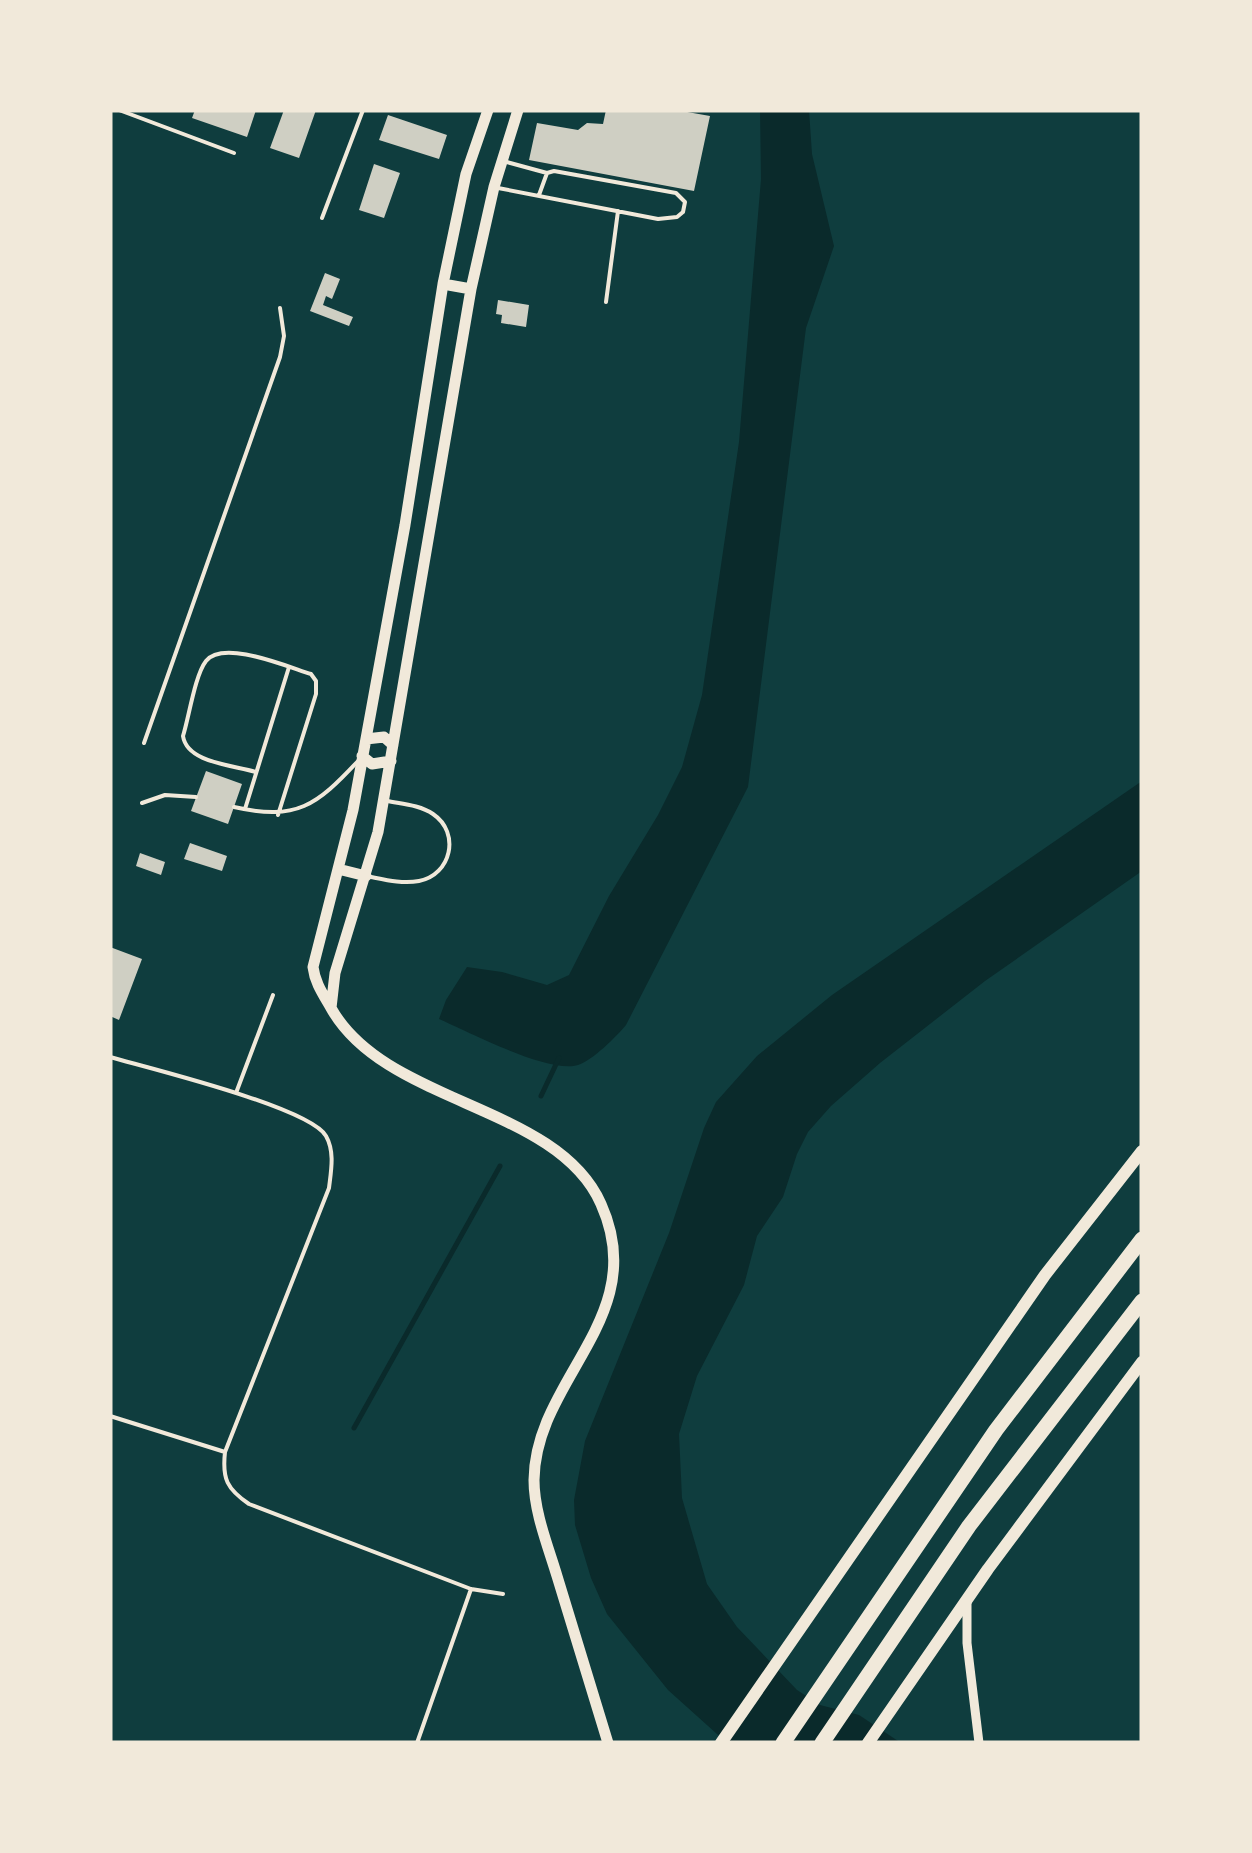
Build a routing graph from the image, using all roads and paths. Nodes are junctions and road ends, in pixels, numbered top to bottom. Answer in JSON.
{"nodes":[{"id":1,"x":119,"y":110,"type":"edge"},
{"id":2,"x":363,"y":110,"type":"edge"},
{"id":3,"x":488,"y":110,"type":"edge"},
{"id":4,"x":518,"y":110,"type":"edge"},
{"id":5,"x":234,"y":152,"type":"dead end"},
{"id":6,"x":502,"y":160,"type":"junction"},
{"id":7,"x":547,"y":173,"type":"junction"},
{"id":8,"x":494,"y":187,"type":"junction"},
{"id":9,"x":539,"y":195,"type":"junction"},
{"id":10,"x":618,"y":211,"type":"junction"},
{"id":11,"x":322,"y":218,"type":"dead end"},
{"id":12,"x":442,"y":284,"type":"junction"},
{"id":13,"x":472,"y":289,"type":"junction"},
{"id":14,"x":606,"y":302,"type":"dead end"},
{"id":15,"x":280,"y":308,"type":"dead end"},
{"id":16,"x":405,"y":526,"type":"junction"},
{"id":17,"x":430,"y":530,"type":"junction"},
{"id":18,"x":289,"y":667,"type":"junction"},
{"id":19,"x":366,"y":739,"type":"junction"},
{"id":20,"x":144,"y":743,"type":"dead end"},
{"id":21,"x":393,"y":745,"type":"junction"},
{"id":22,"x":362,"y":756,"type":"junction"},
{"id":23,"x":391,"y":761,"type":"junction"},
{"id":24,"x":256,"y":772,"type":"junction"},
{"id":25,"x":196,"y":797,"type":"dead end"},
{"id":26,"x":384,"y":800,"type":"junction"},
{"id":27,"x":142,"y":803,"type":"dead end"},
{"id":28,"x":234,"y":807,"type":"dead end"},
{"id":29,"x":244,"y":809,"type":"junction"},
{"id":30,"x":278,"y":815,"type":"junction"},
{"id":31,"x":338,"y":869,"type":"junction"},
{"id":32,"x":366,"y":876,"type":"junction"},
{"id":33,"x":273,"y":995,"type":"dead end"},
{"id":34,"x":331,"y":1008,"type":"junction"},
{"id":35,"x":110,"y":1058,"type":"edge"},
{"id":36,"x":236,"y":1093,"type":"junction"},
{"id":37,"x":1142,"y":1151,"type":"edge"},
{"id":38,"x":1142,"y":1239,"type":"edge"},
{"id":39,"x":1142,"y":1301,"type":"edge"},
{"id":40,"x":1142,"y":1362,"type":"edge"},
{"id":41,"x":110,"y":1416,"type":"edge"},
{"id":42,"x":225,"y":1452,"type":"junction"},
{"id":43,"x":471,"y":1590,"type":"junction"},
{"id":44,"x":504,"y":1594,"type":"dead end"},
{"id":45,"x":967,"y":1602,"type":"junction"},
{"id":46,"x":417,"y":1743,"type":"edge"},
{"id":47,"x":608,"y":1743,"type":"edge"},
{"id":48,"x":721,"y":1743,"type":"edge"},
{"id":49,"x":784,"y":1743,"type":"edge"},
{"id":50,"x":822,"y":1743,"type":"edge"},
{"id":51,"x":868,"y":1743,"type":"edge"},
{"id":52,"x":979,"y":1743,"type":"edge"}],
"edges":[{"from":1,"to":5,"type":"lane"},
{"from":2,"to":11,"type":"lane"},
{"from":3,"to":12,"type":"street"},
{"from":4,"to":6,"type":"street"},
{"from":6,"to":7,"type":"lane"},
{"from":6,"to":8,"type":"street"},
{"from":7,"to":9,"type":"lane"},
{"from":7,"to":10,"type":"lane"},
{"from":8,"to":9,"type":"lane"},
{"from":8,"to":13,"type":"street"},
{"from":9,"to":10,"type":"lane"},
{"from":10,"to":14,"type":"lane"},
{"from":12,"to":13,"type":"street"},
{"from":12,"to":16,"type":"street"},
{"from":13,"to":17,"type":"street"},
{"from":15,"to":20,"type":"lane"},
{"from":16,"to":17,"type":"street"},
{"from":16,"to":19,"type":"street"},
{"from":17,"to":21,"type":"street"},
{"from":18,"to":24,"type":"lane"},
{"from":18,"to":24,"type":"lane"},
{"from":18,"to":30,"type":"lane"},
{"from":19,"to":21,"type":"street"},
{"from":19,"to":22,"type":"street"},
{"from":21,"to":23,"type":"street"},
{"from":22,"to":23,"type":"street"},
{"from":22,"to":30,"type":"lane"},
{"from":22,"to":31,"type":"street"},
{"from":23,"to":26,"type":"street"},
{"from":24,"to":29,"type":"lane"},
{"from":25,"to":27,"type":"lane"},
{"from":26,"to":32,"type":"street"},
{"from":26,"to":32,"type":"lane"},
{"from":28,"to":29,"type":"lane"},
{"from":29,"to":30,"type":"lane"},
{"from":31,"to":32,"type":"street"},
{"from":31,"to":34,"type":"street"},
{"from":32,"to":34,"type":"street"},
{"from":33,"to":36,"type":"lane"},
{"from":34,"to":47,"type":"street"},
{"from":35,"to":36,"type":"lane"},
{"from":36,"to":42,"type":"lane"},
{"from":37,"to":48,"type":"main road"},
{"from":38,"to":49,"type":"highway"},
{"from":39,"to":50,"type":"highway"},
{"from":40,"to":45,"type":"main road"},
{"from":41,"to":42,"type":"lane"},
{"from":42,"to":43,"type":"lane"},
{"from":43,"to":44,"type":"lane"},
{"from":43,"to":46,"type":"lane"},
{"from":45,"to":51,"type":"main road"},
{"from":45,"to":52,"type":"street"}]}
